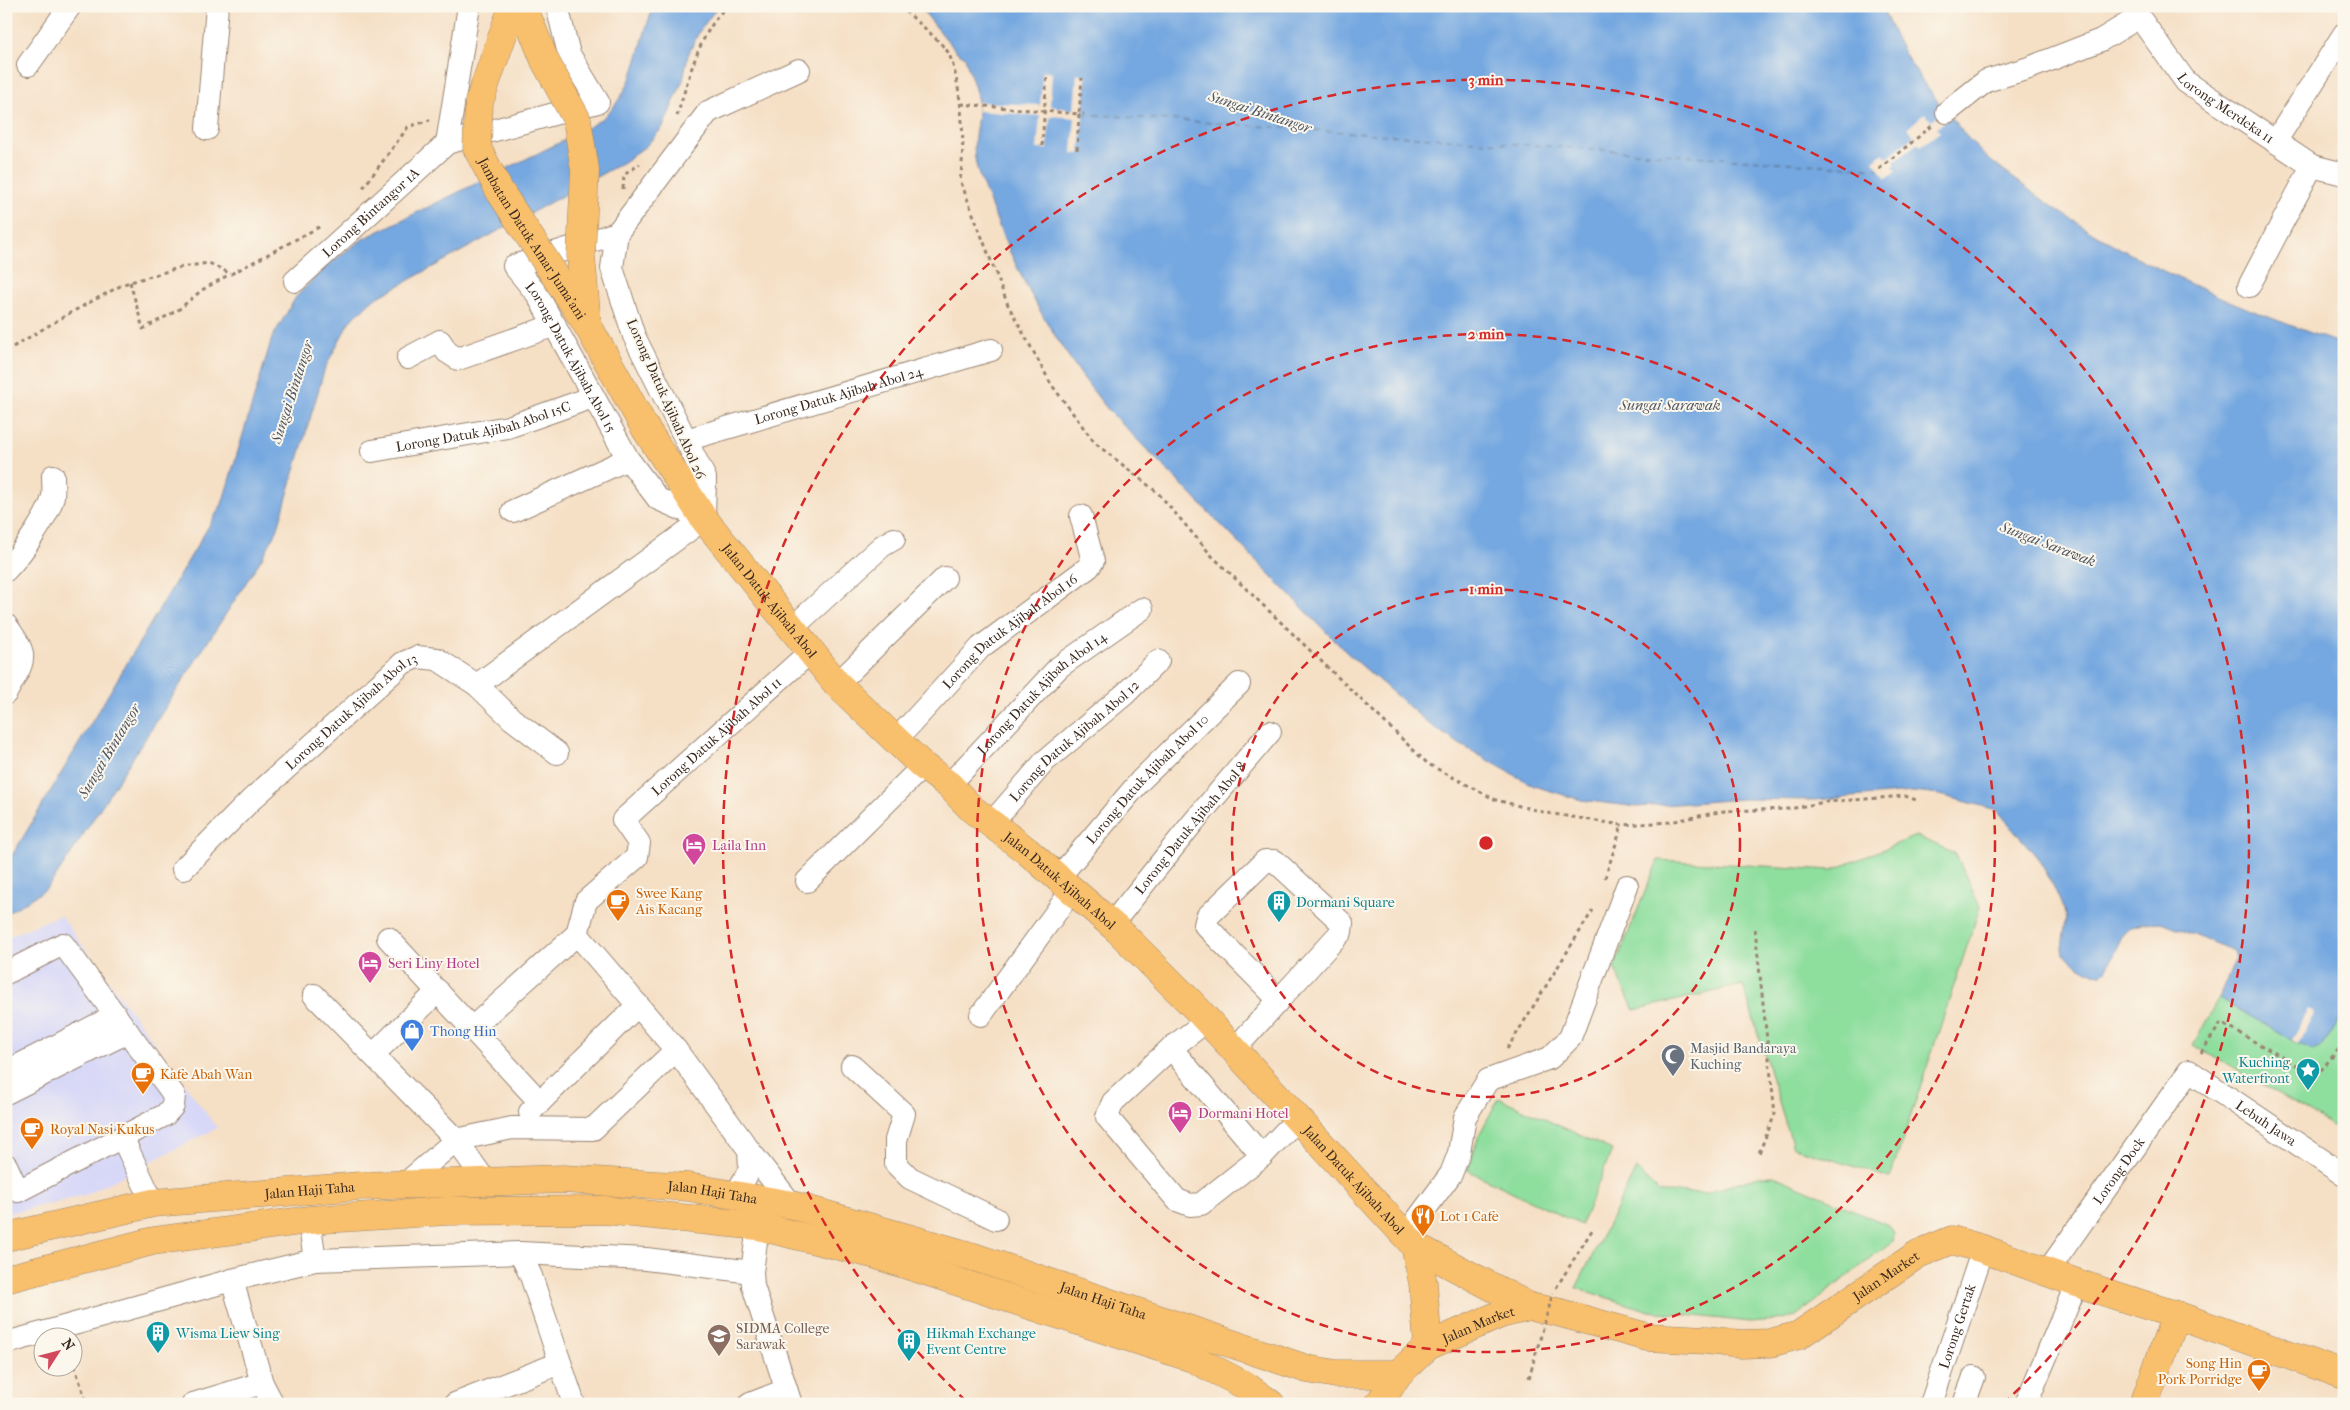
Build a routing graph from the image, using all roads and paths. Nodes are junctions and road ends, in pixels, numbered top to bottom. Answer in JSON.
{"nodes":[{"id":1,"x":70,"y":6,"type":"edge"},
{"id":2,"x":217,"y":6,"type":"edge"},
{"id":3,"x":469,"y":6,"type":"edge"},
{"id":4,"x":513,"y":6,"type":"edge"},
{"id":5,"x":523,"y":6,"type":"edge"},
{"id":6,"x":557,"y":6,"type":"edge"},
{"id":7,"x":727,"y":6,"type":"edge"},
{"id":8,"x":900,"y":7,"type":"edge"},
{"id":9,"x":2138,"y":12,"type":"edge"},
{"id":10,"x":2344,"y":34,"type":"edge"},
{"id":11,"x":28,"y":65,"type":"dead end"},
{"id":12,"x":799,"y":70,"type":"dead end"},
{"id":13,"x":1048,"y":74,"type":"dead end"},
{"id":14,"x":1082,"y":78,"type":"dead end"},
{"id":15,"x":961,"y":104,"type":"junction"},
{"id":16,"x":1045,"y":111,"type":"junction"},
{"id":17,"x":1947,"y":112,"type":"joint"},
{"id":18,"x":452,"y":113,"type":"junction"},
{"id":19,"x":1079,"y":114,"type":"junction"},
{"id":20,"x":1084,"y":114,"type":"dead end"},
{"id":21,"x":674,"y":125,"type":"dead end"},
{"id":22,"x":207,"y":129,"type":"dead end"},
{"id":23,"x":2276,"y":142,"type":"junction"},
{"id":24,"x":448,"y":144,"type":"junction"},
{"id":25,"x":1042,"y":146,"type":"dead end"},
{"id":26,"x":1077,"y":150,"type":"dead end"},
{"id":27,"x":644,"y":161,"type":"dead end"},
{"id":28,"x":2312,"y":166,"type":"junction"},
{"id":29,"x":1879,"y":170,"type":"dead end"},
{"id":30,"x":2344,"y":174,"type":"edge"},
{"id":31,"x":361,"y":190,"type":"dead end"},
{"id":32,"x":622,"y":194,"type":"dead end"},
{"id":33,"x":326,"y":223,"type":"dead end"},
{"id":34,"x":617,"y":233,"type":"junction"},
{"id":35,"x":231,"y":274,"type":"junction"},
{"id":36,"x":295,"y":281,"type":"dead end"},
{"id":37,"x":130,"y":282,"type":"junction"},
{"id":38,"x":2249,"y":286,"type":"dead end"},
{"id":39,"x":555,"y":325,"type":"junction"},
{"id":40,"x":588,"y":326,"type":"junction"},
{"id":41,"x":991,"y":350,"type":"dead end"},
{"id":42,"x":6,"y":351,"type":"edge"},
{"id":43,"x":408,"y":358,"type":"dead end"},
{"id":44,"x":593,"y":398,"type":"junction"},
{"id":45,"x":686,"y":440,"type":"junction"},
{"id":46,"x":372,"y":451,"type":"dead end"},
{"id":47,"x":628,"y":459,"type":"junction"},
{"id":48,"x":53,"y":476,"type":"dead end"},
{"id":49,"x":514,"y":511,"type":"dead end"},
{"id":50,"x":1081,"y":516,"type":"dead end"},
{"id":51,"x":704,"y":519,"type":"junction"},
{"id":52,"x":894,"y":539,"type":"dead end"},
{"id":53,"x":6,"y":570,"type":"edge"},
{"id":54,"x":945,"y":578,"type":"dead end"},
{"id":55,"x":1142,"y":609,"type":"dead end"},
{"id":56,"x":6,"y":625,"type":"edge"},
{"id":57,"x":791,"y":629,"type":"junction"},
{"id":58,"x":810,"y":652,"type":"junction"},
{"id":59,"x":1158,"y":661,"type":"dead end"},
{"id":60,"x":837,"y":684,"type":"junction"},
{"id":61,"x":1239,"y":684,"type":"dead end"},
{"id":62,"x":477,"y":685,"type":"junction"},
{"id":63,"x":6,"y":693,"type":"edge"},
{"id":64,"x":1270,"y":732,"type":"dead end"},
{"id":65,"x":896,"y":740,"type":"junction"},
{"id":66,"x":557,"y":753,"type":"dead end"},
{"id":67,"x":923,"y":766,"type":"junction"},
{"id":68,"x":949,"y":785,"type":"junction"},
{"id":69,"x":1919,"y":800,"type":"dead end"},
{"id":70,"x":991,"y":824,"type":"junction"},
{"id":71,"x":1622,"y":825,"type":"junction"},
{"id":72,"x":183,"y":869,"type":"dead end"},
{"id":73,"x":807,"y":882,"type":"dead end"},
{"id":74,"x":1066,"y":883,"type":"junction"},
{"id":75,"x":1627,"y":886,"type":"dead end"},
{"id":76,"x":1602,"y":887,"type":"dead end"},
{"id":77,"x":1596,"y":904,"type":"dead end"},
{"id":78,"x":1112,"y":924,"type":"junction"},
{"id":79,"x":1754,"y":929,"type":"dead end"},
{"id":80,"x":578,"y":934,"type":"junction"},
{"id":81,"x":388,"y":938,"type":"dead end"},
{"id":82,"x":6,"y":973,"type":"edge"},
{"id":83,"x":438,"y":991,"type":"junction"},
{"id":84,"x":314,"y":995,"type":"dead end"},
{"id":85,"x":1278,"y":1000,"type":"junction"},
{"id":86,"x":638,"y":1005,"type":"junction"},
{"id":87,"x":981,"y":1015,"type":"dead end"},
{"id":88,"x":1207,"y":1021,"type":"junction"},
{"id":89,"x":122,"y":1024,"type":"junction"},
{"id":90,"x":472,"y":1028,"type":"junction"},
{"id":91,"x":2344,"y":1043,"type":"edge"},
{"id":92,"x":1171,"y":1048,"type":"junction"},
{"id":93,"x":676,"y":1050,"type":"junction"},
{"id":94,"x":1234,"y":1050,"type":"junction"},
{"id":95,"x":373,"y":1055,"type":"junction"},
{"id":96,"x":852,"y":1066,"type":"dead end"},
{"id":97,"x":2190,"y":1071,"type":"junction"},
{"id":98,"x":6,"y":1072,"type":"edge"},
{"id":99,"x":1488,"y":1080,"type":"junction"},
{"id":100,"x":6,"y":1093,"type":"edge"},
{"id":101,"x":540,"y":1102,"type":"junction"},
{"id":102,"x":1297,"y":1118,"type":"junction"},
{"id":103,"x":512,"y":1128,"type":"junction"},
{"id":104,"x":122,"y":1137,"type":"junction"},
{"id":105,"x":456,"y":1140,"type":"junction"},
{"id":106,"x":749,"y":1150,"type":"junction"},
{"id":107,"x":1759,"y":1153,"type":"dead end"},
{"id":108,"x":1262,"y":1156,"type":"junction"},
{"id":109,"x":6,"y":1165,"type":"edge"},
{"id":110,"x":2344,"y":1175,"type":"edge"},
{"id":111,"x":486,"y":1182,"type":"junction"},
{"id":112,"x":405,"y":1184,"type":"junction"},
{"id":113,"x":736,"y":1196,"type":"junction"},
{"id":114,"x":153,"y":1203,"type":"junction"},
{"id":115,"x":792,"y":1205,"type":"junction"},
{"id":116,"x":996,"y":1219,"type":"dead end"},
{"id":117,"x":309,"y":1220,"type":"junction"},
{"id":118,"x":758,"y":1226,"type":"junction"},
{"id":119,"x":1594,"y":1227,"type":"dead end"},
{"id":120,"x":6,"y":1236,"type":"edge"},
{"id":121,"x":1410,"y":1241,"type":"junction"},
{"id":122,"x":1983,"y":1249,"type":"junction"},
{"id":123,"x":520,"y":1253,"type":"junction"},
{"id":124,"x":315,"y":1260,"type":"junction"},
{"id":125,"x":752,"y":1272,"type":"junction"},
{"id":126,"x":2047,"y":1272,"type":"junction"},
{"id":127,"x":6,"y":1279,"type":"edge"},
{"id":128,"x":232,"y":1280,"type":"junction"},
{"id":129,"x":2077,"y":1283,"type":"junction"},
{"id":130,"x":1530,"y":1307,"type":"junction"},
{"id":131,"x":2176,"y":1315,"type":"junction"},
{"id":132,"x":6,"y":1343,"type":"edge"},
{"id":133,"x":1428,"y":1346,"type":"junction"},
{"id":134,"x":560,"y":1363,"type":"junction"},
{"id":135,"x":1398,"y":1374,"type":"junction"},
{"id":136,"x":2344,"y":1376,"type":"edge"},
{"id":137,"x":1974,"y":1377,"type":"dead end"},
{"id":138,"x":79,"y":1378,"type":"edge"},
{"id":139,"x":1529,"y":1378,"type":"dead end"},
{"id":140,"x":262,"y":1383,"type":"junction"},
{"id":141,"x":788,"y":1397,"type":"edge"},
{"id":142,"x":87,"y":1404,"type":"edge"},
{"id":143,"x":193,"y":1404,"type":"edge"},
{"id":144,"x":273,"y":1404,"type":"edge"},
{"id":145,"x":455,"y":1404,"type":"edge"},
{"id":146,"x":574,"y":1404,"type":"edge"},
{"id":147,"x":750,"y":1404,"type":"edge"},
{"id":148,"x":1271,"y":1404,"type":"edge"},
{"id":149,"x":1379,"y":1404,"type":"edge"},
{"id":150,"x":1931,"y":1404,"type":"edge"},
{"id":151,"x":1964,"y":1404,"type":"edge"},
{"id":152,"x":2026,"y":1404,"type":"edge"},
{"id":153,"x":2144,"y":1404,"type":"edge"}],
"edges":[{"from":1,"to":11,"type":"street"},
{"from":2,"to":22,"type":"street"},
{"from":3,"to":18,"type":"street"},
{"from":4,"to":40,"type":"main road","name":"Jambatan Datuk Amar Juma'ani","bridge":true},
{"from":5,"to":40,"type":"main road","name":"Jambatan Datuk Amar Juma'ani","bridge":true},
{"from":6,"to":24,"type":"street"},
{"from":7,"to":21,"type":"path"},
{"from":8,"to":15,"type":"path"},
{"from":9,"to":17,"type":"street"},
{"from":9,"to":23,"type":"street","name":"Lorong Merdeka 11"},
{"from":10,"to":23,"type":"street"},
{"from":12,"to":34,"type":"street","name":"Lorong Datuk Ajibah Abol 26"},
{"from":13,"to":16,"type":"path"},
{"from":14,"to":19,"type":"path"},
{"from":15,"to":16,"type":"path"},
{"from":15,"to":71,"type":"path"},
{"from":16,"to":19,"type":"path"},
{"from":16,"to":25,"type":"path"},
{"from":17,"to":29,"type":"path"},
{"from":18,"to":24,"type":"street"},
{"from":18,"to":31,"type":"path"},
{"from":19,"to":20,"type":"path"},
{"from":19,"to":26,"type":"path"},
{"from":23,"to":28,"type":"street","name":"Lorong Merdeka 11"},
{"from":24,"to":36,"type":"street","name":"Lorong Bintangor 1A"},
{"from":27,"to":32,"type":"path"},
{"from":28,"to":30,"type":"street","name":"Lorong Merdeka 11"},
{"from":28,"to":38,"type":"street"},
{"from":33,"to":35,"type":"path"},
{"from":34,"to":39,"type":"street","name":"Lorong Datuk Ajibah Abol 15"},
{"from":34,"to":45,"type":"street","name":"Lorong Datuk Ajibah Abol 26"},
{"from":35,"to":37,"type":"path"},
{"from":35,"to":37,"type":"path"},
{"from":37,"to":42,"type":"path"},
{"from":39,"to":43,"type":"street"},
{"from":39,"to":44,"type":"street","name":"Lorong Datuk Ajibah Abol 15"},
{"from":40,"to":51,"type":"main road","name":"Jambatan Datuk Amar Juma'ani"},
{"from":41,"to":45,"type":"street","name":"Lorong Datuk Ajibah Abol 24"},
{"from":44,"to":46,"type":"street","name":"Lorong Datuk Ajibah Abol 15C"},
{"from":44,"to":47,"type":"street","name":"Lorong Datuk Ajibah Abol 15"},
{"from":45,"to":51,"type":"street","name":"Lorong Datuk Ajibah Abol 26"},
{"from":47,"to":49,"type":"street"},
{"from":47,"to":51,"type":"street","name":"Lorong Datuk Ajibah Abol 15"},
{"from":48,"to":53,"type":"street"},
{"from":50,"to":65,"type":"street","name":"Lorong Datuk Ajibah Abol 16"},
{"from":51,"to":57,"type":"main road","name":"Jalan Datuk Ajibah Abol"},
{"from":51,"to":62,"type":"street"},
{"from":52,"to":57,"type":"street"},
{"from":54,"to":60,"type":"street"},
{"from":55,"to":68,"type":"street","name":"Lorong Datuk Ajibah Abol 14"},
{"from":56,"to":63,"type":"street"},
{"from":57,"to":58,"type":"main road","name":"Jalan Datuk Ajibah Abol"},
{"from":58,"to":60,"type":"main road","name":"Jalan Datuk Ajibah Abol"},
{"from":58,"to":80,"type":"street","name":"Lorong Datuk Ajibah Abol 11"},
{"from":59,"to":70,"type":"street","name":"Lorong Datuk Ajibah Abol 12"},
{"from":60,"to":65,"type":"main road","name":"Jalan Datuk Ajibah Abol"},
{"from":61,"to":74,"type":"street","name":"Lorong Datuk Ajibah Abol 10"},
{"from":62,"to":66,"type":"street","name":"Lorong Datuk Ajibah Abol 13"},
{"from":62,"to":72,"type":"street","name":"Lorong Datuk Ajibah Abol 13"},
{"from":64,"to":78,"type":"street","name":"Lorong Datuk Ajibah Abol 8"},
{"from":65,"to":67,"type":"main road","name":"Jalan Datuk Ajibah Abol"},
{"from":67,"to":68,"type":"main road","name":"Jalan Datuk Ajibah Abol"},
{"from":67,"to":73,"type":"street"},
{"from":68,"to":70,"type":"main road","name":"Jalan Datuk Ajibah Abol"},
{"from":69,"to":71,"type":"path"},
{"from":70,"to":74,"type":"main road","name":"Jalan Datuk Ajibah Abol"},
{"from":71,"to":76,"type":"path"},
{"from":74,"to":78,"type":"main road","name":"Jalan Datuk Ajibah Abol"},
{"from":74,"to":87,"type":"street","name":"Lorong Datuk Ajibah Abol 10"},
{"from":75,"to":99,"type":"street"},
{"from":77,"to":99,"type":"path"},
{"from":78,"to":88,"type":"main road","name":"Jalan Datuk Ajibah Abol"},
{"from":79,"to":107,"type":"path"},
{"from":80,"to":86,"type":"street"},
{"from":80,"to":90,"type":"street"},
{"from":81,"to":83,"type":"street"},
{"from":82,"to":89,"type":"street"},
{"from":83,"to":90,"type":"street"},
{"from":83,"to":95,"type":"street"},
{"from":84,"to":95,"type":"street"},
{"from":85,"to":85,"type":"street"},
{"from":85,"to":94,"type":"street"},
{"from":86,"to":93,"type":"street"},
{"from":86,"to":101,"type":"street"},
{"from":88,"to":92,"type":"street"},
{"from":88,"to":94,"type":"main road","name":"Jalan Datuk Ajibah Abol"},
{"from":89,"to":98,"type":"street"},
{"from":89,"to":100,"type":"street"},
{"from":89,"to":104,"type":"street"},
{"from":90,"to":101,"type":"street"},
{"from":91,"to":97,"type":"path"},
{"from":92,"to":108,"type":"street"},
{"from":92,"to":108,"type":"street"},
{"from":93,"to":103,"type":"street"},
{"from":93,"to":106,"type":"street"},
{"from":94,"to":102,"type":"main road","name":"Jalan Datuk Ajibah Abol"},
{"from":95,"to":105,"type":"street"},
{"from":96,"to":116,"type":"street"},
{"from":97,"to":110,"type":"street","name":"Lebuh Jawa"},
{"from":97,"to":126,"type":"street","name":"Lorong Dock"},
{"from":99,"to":121,"type":"street"},
{"from":101,"to":103,"type":"street"},
{"from":102,"to":108,"type":"street"},
{"from":102,"to":121,"type":"main road","name":"Jalan Datuk Ajibah Abol"},
{"from":103,"to":105,"type":"street"},
{"from":104,"to":109,"type":"street"},
{"from":104,"to":114,"type":"street"},
{"from":105,"to":111,"type":"street"},
{"from":105,"to":112,"type":"street"},
{"from":106,"to":113,"type":"street"},
{"from":106,"to":115,"type":"street"},
{"from":111,"to":112,"type":"main road","name":"Jalan Haji Taha"},
{"from":111,"to":113,"type":"main road","name":"Jalan Haji Taha"},
{"from":112,"to":114,"type":"main road","name":"Jalan Haji Taha"},
{"from":113,"to":115,"type":"main road","name":"Jalan Haji Taha"},
{"from":114,"to":120,"type":"main road","name":"Jalan Haji Taha"},
{"from":115,"to":135,"type":"main road","name":"Jalan Haji Taha"},
{"from":117,"to":118,"type":"main road","name":"Jalan Haji Taha"},
{"from":117,"to":124,"type":"street"},
{"from":117,"to":127,"type":"main road","name":"Jalan Haji Taha"},
{"from":118,"to":125,"type":"street"},
{"from":118,"to":148,"type":"main road","name":"Jalan Haji Taha"},
{"from":119,"to":139,"type":"path","bridge":true},
{"from":121,"to":130,"type":"main road","name":"Jalan Datuk Ajibah Abol"},
{"from":121,"to":133,"type":"main road","name":"Jalan Datuk Ajibah Abol"},
{"from":122,"to":126,"type":"main road","name":"Jalan Market"},
{"from":122,"to":130,"type":"main road","name":"Jalan Market"},
{"from":122,"to":150,"type":"street","name":"Lorong Gertak"},
{"from":123,"to":124,"type":"street"},
{"from":123,"to":125,"type":"street"},
{"from":123,"to":134,"type":"street"},
{"from":124,"to":128,"type":"street"},
{"from":125,"to":141,"type":"street"},
{"from":126,"to":129,"type":"main road","name":"Jalan Market"},
{"from":128,"to":132,"type":"street"},
{"from":128,"to":140,"type":"street"},
{"from":129,"to":131,"type":"main road","name":"Jalan Market"},
{"from":129,"to":152,"type":"street"},
{"from":130,"to":133,"type":"main road","name":"Jalan Market"},
{"from":131,"to":136,"type":"main road","name":"Jalan Market"},
{"from":131,"to":153,"type":"main road"},
{"from":133,"to":135,"type":"main road"},
{"from":134,"to":145,"type":"street"},
{"from":134,"to":146,"type":"street"},
{"from":135,"to":149,"type":"main road"},
{"from":137,"to":151,"type":"street"},
{"from":138,"to":142,"type":"path"},
{"from":140,"to":143,"type":"street"},
{"from":140,"to":144,"type":"street"},
{"from":141,"to":147,"type":"street"}]}
